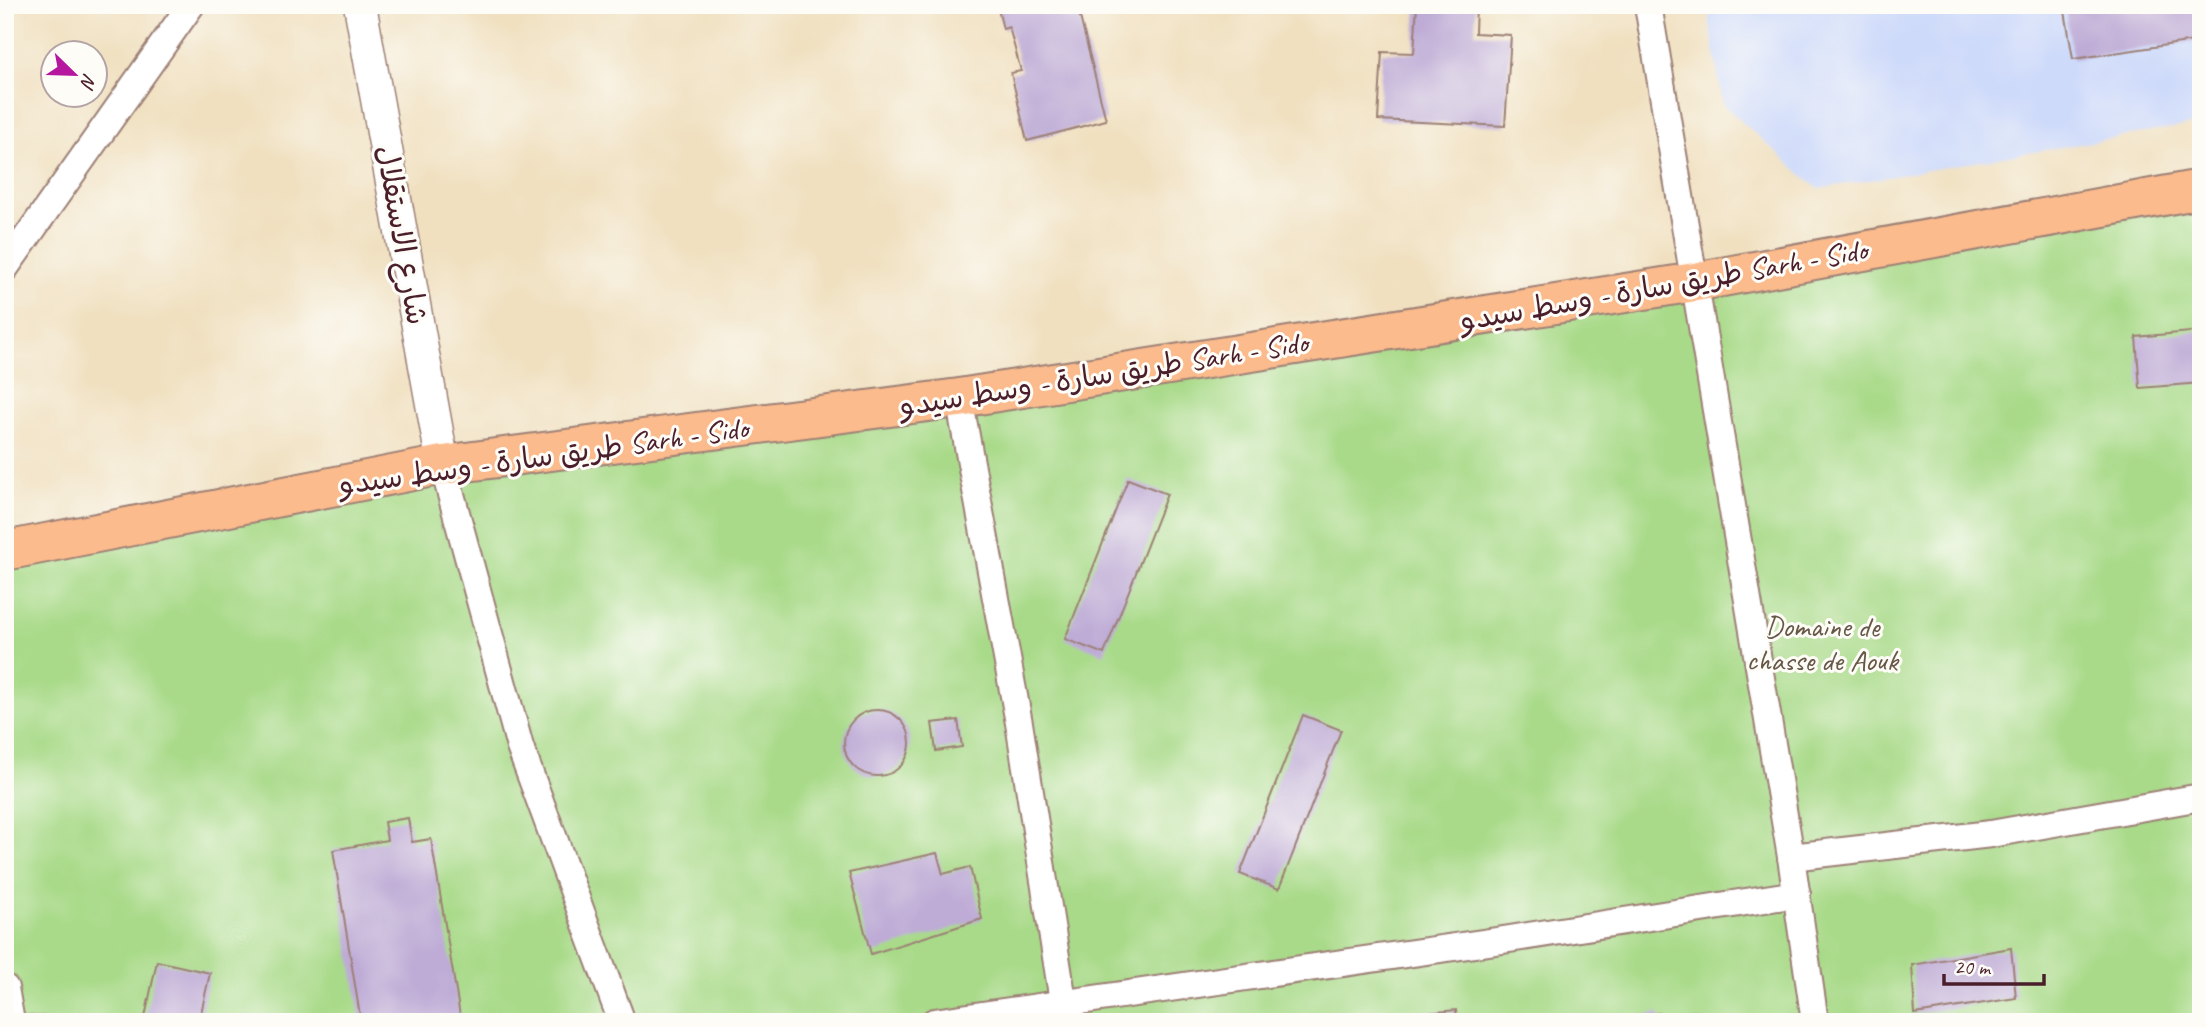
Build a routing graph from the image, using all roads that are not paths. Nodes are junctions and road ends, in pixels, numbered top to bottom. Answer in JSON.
{"nodes":[{"id":1,"x":191,"y":5,"type":"edge"},
{"id":2,"x":360,"y":5,"type":"edge"},
{"id":3,"x":1648,"y":5,"type":"edge"},
{"id":4,"x":2201,"y":189,"type":"edge"},
{"id":5,"x":5,"y":268,"type":"edge"},
{"id":6,"x":1695,"y":282,"type":"junction"},
{"id":7,"x":959,"y":398,"type":"junction"},
{"id":8,"x":443,"y":465,"type":"junction"},
{"id":9,"x":5,"y":551,"type":"edge"},
{"id":10,"x":2201,"y":797,"type":"edge"},
{"id":11,"x":1791,"y":857,"type":"junction"},
{"id":12,"x":1797,"y":894,"type":"junction"},
{"id":13,"x":5,"y":988,"type":"edge"},
{"id":14,"x":1065,"y":1013,"type":"edge"},
{"id":15,"x":11,"y":1022,"type":"edge"},
{"id":16,"x":622,"y":1022,"type":"edge"},
{"id":17,"x":934,"y":1022,"type":"edge"},
{"id":18,"x":1815,"y":1022,"type":"edge"}],
"edges":[{"from":1,"to":5,"type":"street"},
{"from":2,"to":8,"type":"street","name":"شارع الاستقلال"},
{"from":3,"to":6,"type":"street"},
{"from":4,"to":6,"type":"main road","name":"طريق سارة - وسط سيدو Sarh - Sido"},
{"from":6,"to":7,"type":"main road","name":"طريق سارة - وسط سيدو Sarh - Sido"},
{"from":6,"to":11,"type":"street"},
{"from":7,"to":8,"type":"main road","name":"طريق سارة - وسط سيدو Sarh - Sido"},
{"from":7,"to":14,"type":"street"},
{"from":8,"to":9,"type":"main road","name":"طريق سارة - وسط سيدو Sarh - Sido"},
{"from":8,"to":16,"type":"street"},
{"from":10,"to":11,"type":"street"},
{"from":11,"to":12,"type":"street"},
{"from":12,"to":14,"type":"street"},
{"from":12,"to":18,"type":"street"},
{"from":13,"to":15,"type":"street"},
{"from":14,"to":17,"type":"street"}]}
